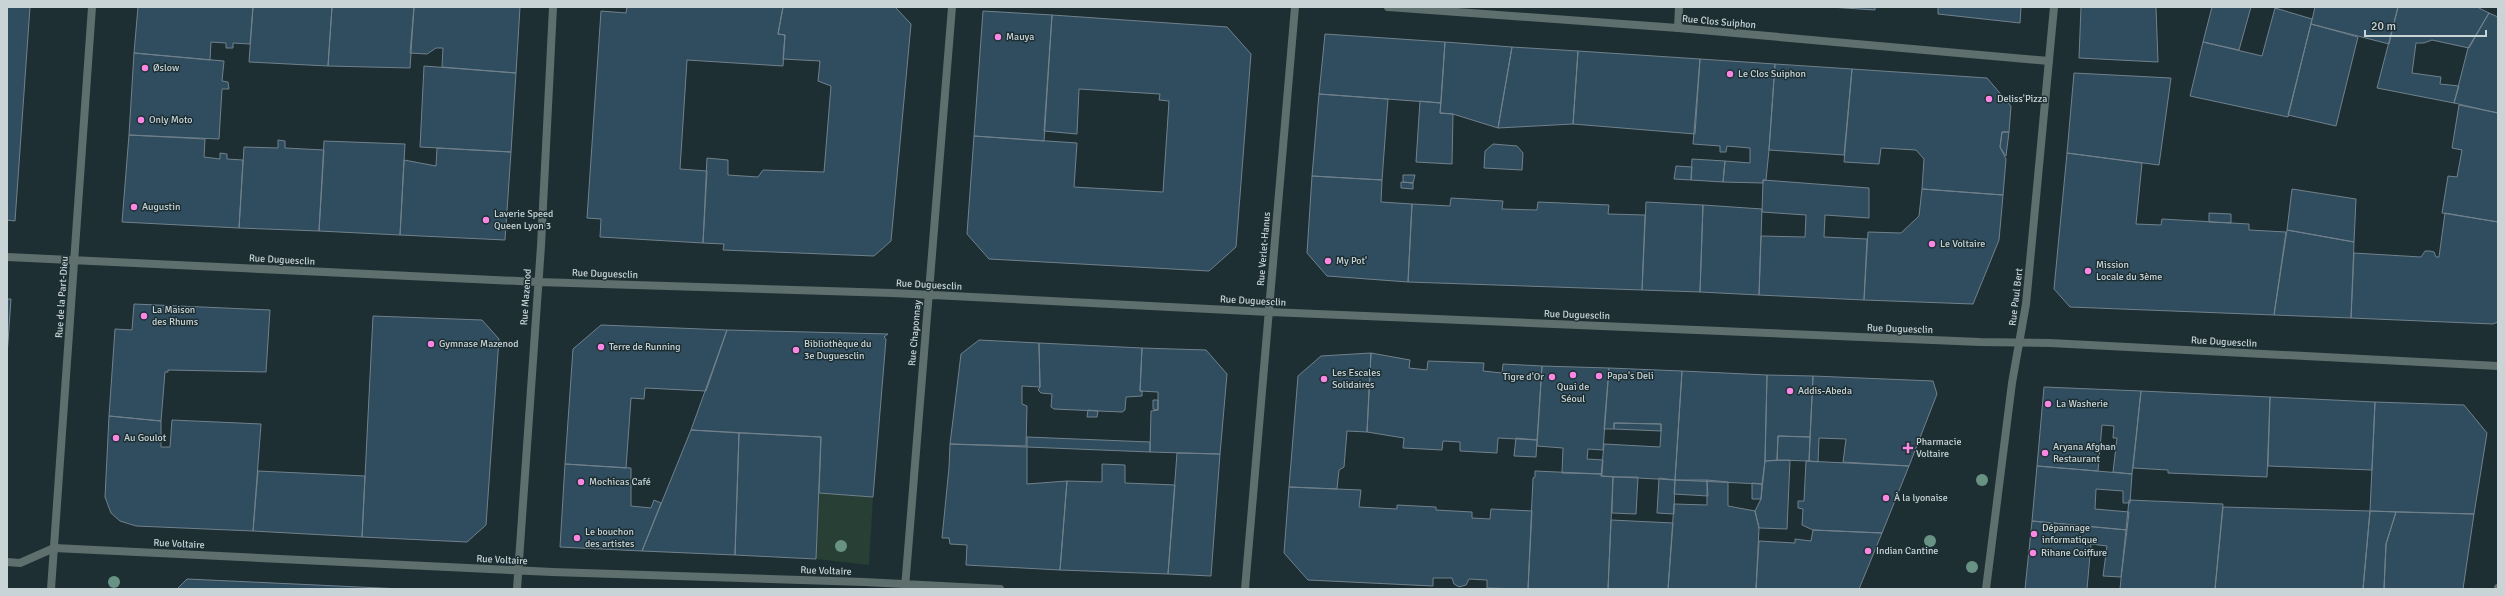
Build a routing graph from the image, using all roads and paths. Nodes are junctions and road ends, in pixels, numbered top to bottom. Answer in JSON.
{"nodes":[{"id":1,"x":92,"y":7,"type":"edge"},
{"id":2,"x":553,"y":7,"type":"edge"},
{"id":3,"x":952,"y":7,"type":"edge"},
{"id":4,"x":1295,"y":7,"type":"edge"},
{"id":5,"x":1388,"y":7,"type":"edge"},
{"id":6,"x":1679,"y":7,"type":"edge"},
{"id":7,"x":2054,"y":7,"type":"edge"},
{"id":8,"x":1678,"y":28,"type":"junction"},
{"id":9,"x":2049,"y":61,"type":"junction"},
{"id":10,"x":7,"y":257,"type":"edge"},
{"id":11,"x":74,"y":261,"type":"junction"},
{"id":12,"x":538,"y":282,"type":"junction"},
{"id":13,"x":928,"y":295,"type":"junction"},
{"id":14,"x":1269,"y":312,"type":"junction"},
{"id":15,"x":2020,"y":342,"type":"junction"},
{"id":16,"x":2498,"y":366,"type":"edge"},
{"id":17,"x":54,"y":548,"type":"junction"},
{"id":18,"x":7,"y":562,"type":"edge"},
{"id":19,"x":518,"y":571,"type":"junction"},
{"id":20,"x":905,"y":586,"type":"edge"},
{"id":21,"x":51,"y":589,"type":"edge"},
{"id":22,"x":517,"y":589,"type":"edge"},
{"id":23,"x":1000,"y":589,"type":"edge"},
{"id":24,"x":1245,"y":589,"type":"edge"},
{"id":25,"x":1986,"y":589,"type":"edge"}],
"edges":[{"from":1,"to":11,"type":"street","name":"Rue de la Part-Dieu"},
{"from":2,"to":12,"type":"street","name":"Rue Mazenod"},
{"from":3,"to":13,"type":"street","name":"Rue Chaponnay"},
{"from":4,"to":14,"type":"street","name":"Rue Verlet-Hanus"},
{"from":5,"to":8,"type":"street","name":"Rue Clos Suiphon"},
{"from":6,"to":8,"type":"street"},
{"from":7,"to":9,"type":"street","name":"Rue Paul Bert"},
{"from":8,"to":9,"type":"street","name":"Rue Clos Suiphon"},
{"from":9,"to":15,"type":"street","name":"Rue Paul Bert"},
{"from":10,"to":11,"type":"street","name":"Rue Duguesclin"},
{"from":11,"to":12,"type":"street","name":"Rue Duguesclin"},
{"from":11,"to":17,"type":"street","name":"Rue de la Part-Dieu"},
{"from":12,"to":13,"type":"street","name":"Rue Duguesclin"},
{"from":12,"to":19,"type":"street","name":"Rue Mazenod"},
{"from":13,"to":14,"type":"street","name":"Rue Duguesclin"},
{"from":13,"to":20,"type":"street","name":"Rue Chaponnay"},
{"from":14,"to":15,"type":"street","name":"Rue Duguesclin"},
{"from":14,"to":24,"type":"street","name":"Rue Verlet-Hanus"},
{"from":15,"to":16,"type":"street","name":"Rue Duguesclin"},
{"from":15,"to":25,"type":"street","name":"Rue Paul Bert"},
{"from":17,"to":18,"type":"street","name":"Rue Voltaire"},
{"from":17,"to":19,"type":"street","name":"Rue Voltaire"},
{"from":17,"to":21,"type":"street","name":"Rue de la Part-Dieu"},
{"from":19,"to":20,"type":"street","name":"Rue Voltaire"},
{"from":19,"to":22,"type":"street","name":"Rue Mazenod"},
{"from":20,"to":23,"type":"street","name":"Rue Voltaire"}]}
